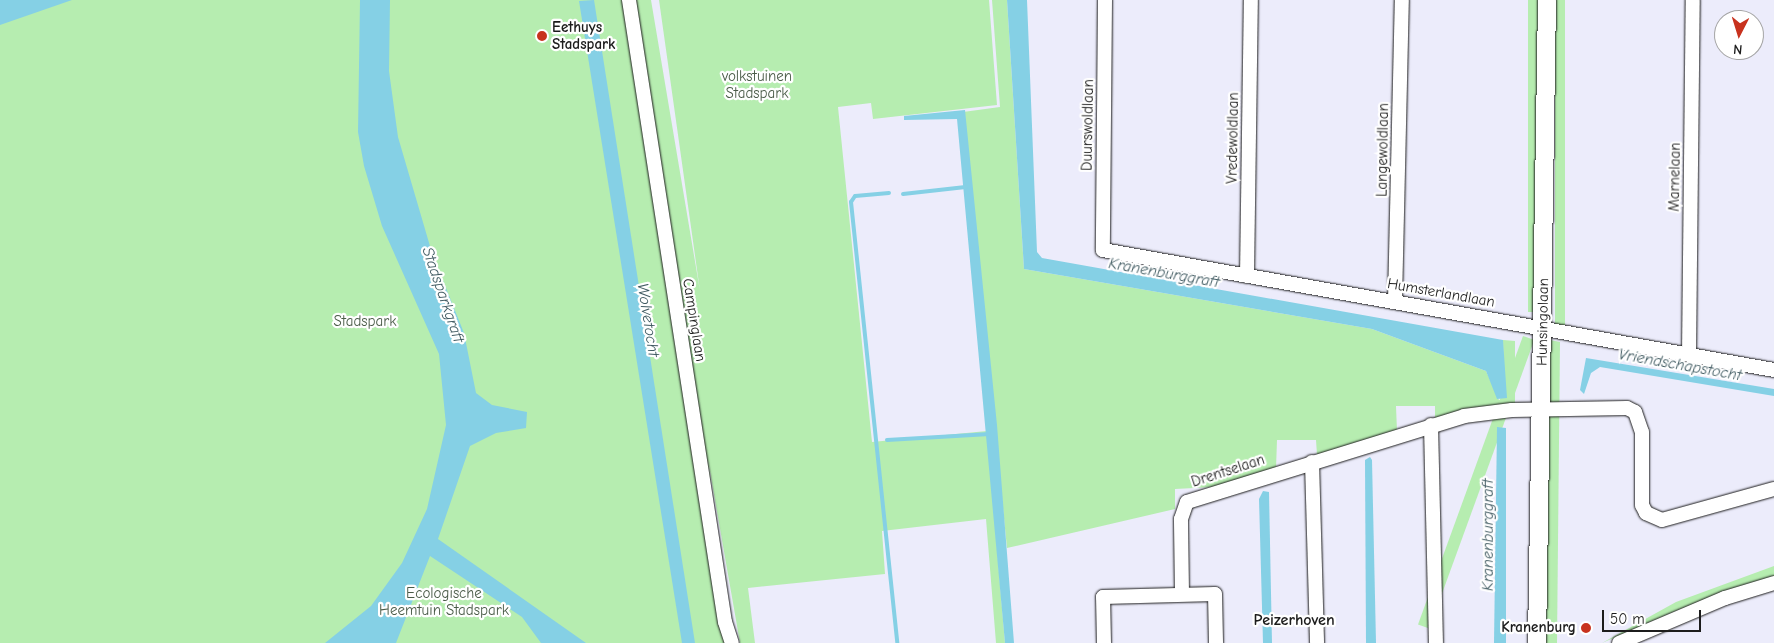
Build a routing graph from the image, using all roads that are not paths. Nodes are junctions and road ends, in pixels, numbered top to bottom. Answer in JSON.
{"nodes":[{"id":1,"x":629,"y":0,"type":"edge"},
{"id":2,"x":1105,"y":0,"type":"edge"},
{"id":3,"x":1251,"y":0,"type":"edge"},
{"id":4,"x":1402,"y":0,"type":"edge"},
{"id":5,"x":1547,"y":0,"type":"edge"},
{"id":6,"x":1694,"y":0,"type":"edge"},
{"id":7,"x":1103,"y":250,"type":"joint"},
{"id":8,"x":1247,"y":276,"type":"junction"},
{"id":9,"x":1396,"y":301,"type":"junction"},
{"id":10,"x":1543,"y":328,"type":"junction"},
{"id":11,"x":1689,"y":355,"type":"junction"},
{"id":12,"x":1774,"y":370,"type":"edge"},
{"id":13,"x":1542,"y":410,"type":"junction"},
{"id":14,"x":1431,"y":426,"type":"junction"},
{"id":15,"x":1312,"y":462,"type":"junction"},
{"id":16,"x":1774,"y":489,"type":"edge"},
{"id":17,"x":1774,"y":583,"type":"edge"},
{"id":18,"x":1182,"y":594,"type":"junction"},
{"id":19,"x":732,"y":643,"type":"edge"},
{"id":20,"x":1104,"y":643,"type":"edge"},
{"id":21,"x":1216,"y":643,"type":"edge"},
{"id":22,"x":1317,"y":643,"type":"edge"},
{"id":23,"x":1436,"y":643,"type":"edge"},
{"id":24,"x":1537,"y":643,"type":"edge"},
{"id":25,"x":1619,"y":643,"type":"edge"}],
"edges":[{"from":1,"to":19,"type":"street","name":"Campinglaan"},
{"from":2,"to":7,"type":"street","name":"Duurswoldlaan"},
{"from":3,"to":8,"type":"street","name":"Vredewoldlaan"},
{"from":4,"to":9,"type":"street","name":"Langewoldlaan"},
{"from":5,"to":10,"type":"street","name":"Hunsingolaan"},
{"from":6,"to":11,"type":"street","name":"Marnelaan"},
{"from":7,"to":8,"type":"street","name":"Humsterlandlaan"},
{"from":8,"to":9,"type":"street","name":"Humsterlandlaan"},
{"from":9,"to":10,"type":"street","name":"Humsterlandlaan"},
{"from":10,"to":11,"type":"street","name":"Humsterlandlaan"},
{"from":10,"to":13,"type":"street","name":"Hunsingolaan"},
{"from":11,"to":12,"type":"street","name":"Humsterlandlaan"},
{"from":13,"to":14,"type":"street","name":"Drentselaan"},
{"from":13,"to":16,"type":"street","name":"Drentselaan"},
{"from":13,"to":24,"type":"street","name":"Hunsingolaan"},
{"from":14,"to":15,"type":"street","name":"Drentselaan"},
{"from":14,"to":23,"type":"street"},
{"from":15,"to":18,"type":"street","name":"Drentselaan"},
{"from":15,"to":22,"type":"street"},
{"from":17,"to":25,"type":"street"},
{"from":18,"to":20,"type":"street"},
{"from":18,"to":21,"type":"street"}]}
